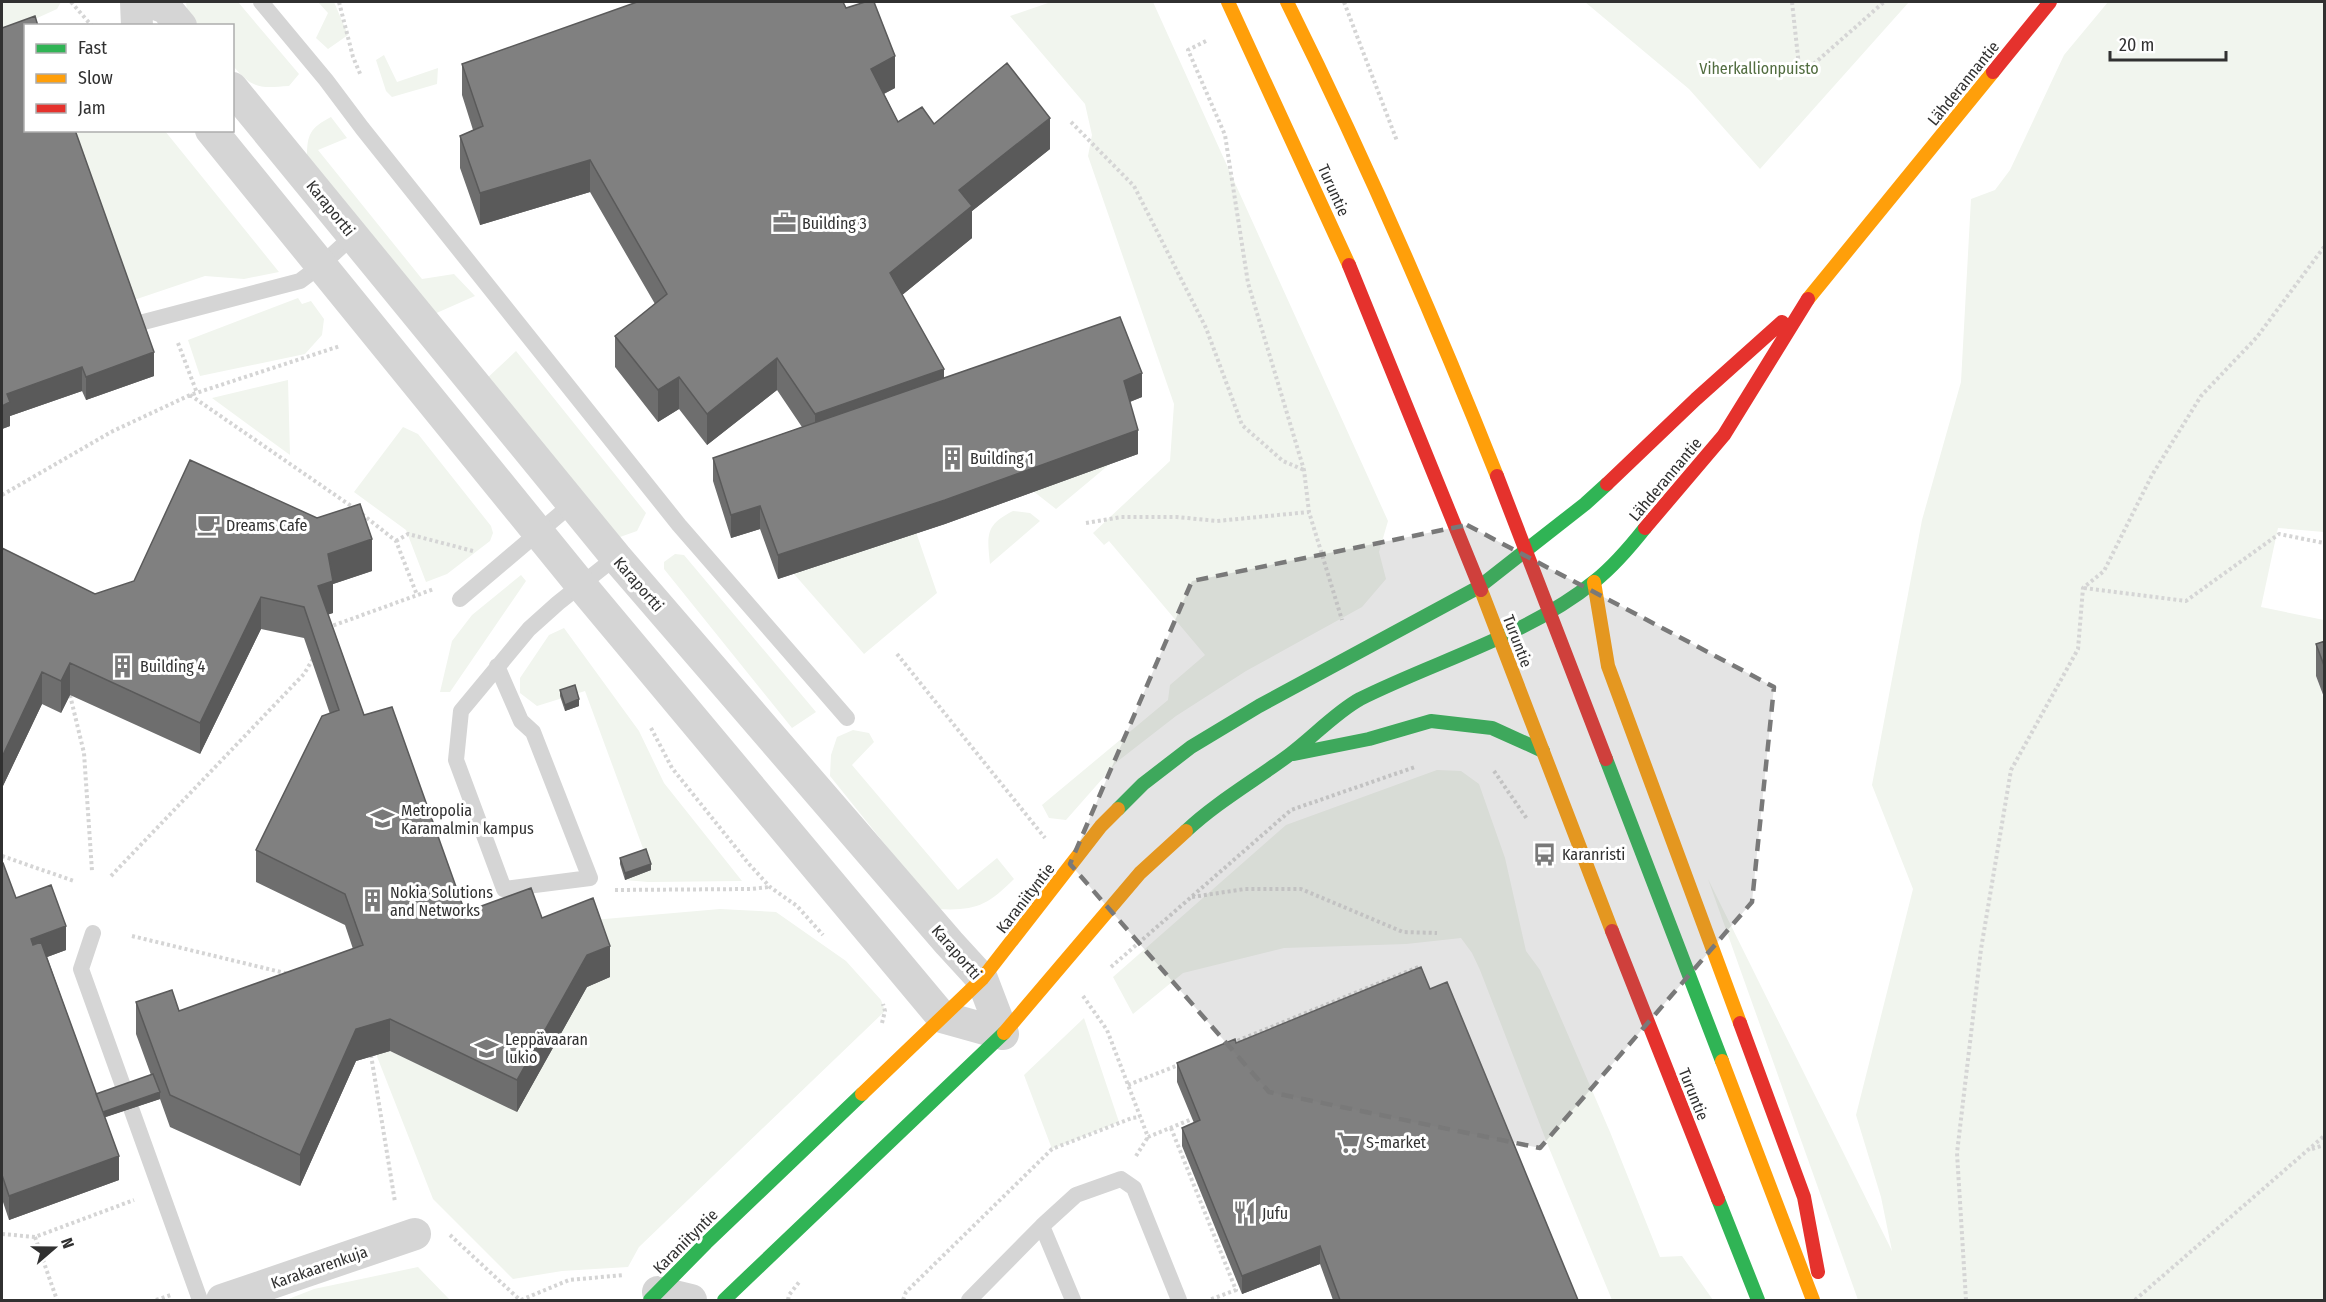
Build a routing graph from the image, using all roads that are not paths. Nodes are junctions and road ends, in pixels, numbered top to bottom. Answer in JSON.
{"nodes":[{"id":1,"x":136,"y":2,"type":"edge"},
{"id":2,"x":150,"y":2,"type":"edge"},
{"id":3,"x":261,"y":2,"type":"edge"},
{"id":4,"x":1228,"y":2,"type":"edge"},
{"id":5,"x":1287,"y":2,"type":"edge"},
{"id":6,"x":2050,"y":2,"type":"edge"},
{"id":7,"x":138,"y":24,"type":"edge"},
{"id":8,"x":179,"y":24,"type":"edge"},
{"id":9,"x":234,"y":90,"type":"edge"},
{"id":10,"x":214,"y":132,"type":"edge"},
{"id":11,"x":353,"y":236,"type":"junction"},
{"id":12,"x":320,"y":266,"type":"junction"},
{"id":13,"x":1810,"y":296,"type":"junction"},
{"id":14,"x":136,"y":324,"type":"edge"},
{"id":15,"x":572,"y":504,"type":"junction"},
{"id":16,"x":538,"y":533,"type":"junction"},
{"id":17,"x":1526,"y":550,"type":"junction"},
{"id":18,"x":616,"y":558,"type":"junction"},
{"id":19,"x":1594,"y":582,"type":"junction"},
{"id":20,"x":581,"y":585,"type":"junction"},
{"id":21,"x":1479,"y":587,"type":"junction"},
{"id":22,"x":460,"y":599,"type":"dead end"},
{"id":23,"x":1550,"y":611,"type":"junction"},
{"id":24,"x":1500,"y":637,"type":"junction"},
{"id":25,"x":496,"y":666,"type":"junction"},
{"id":26,"x":847,"y":718,"type":"dead end"},
{"id":27,"x":1543,"y":751,"type":"junction"},
{"id":28,"x":1289,"y":755,"type":"junction"},
{"id":29,"x":93,"y":933,"type":"dead end"},
{"id":30,"x":982,"y":979,"type":"junction"},
{"id":31,"x":942,"y":1017,"type":"junction"},
{"id":32,"x":1003,"y":1034,"type":"junction"},
{"id":33,"x":406,"y":1223,"type":"road end"},
{"id":34,"x":1042,"y":1226,"type":"junction"},
{"id":35,"x":656,"y":1298,"type":"edge"},
{"id":36,"x":200,"y":1300,"type":"edge"},
{"id":37,"x":222,"y":1300,"type":"edge"},
{"id":38,"x":691,"y":1300,"type":"edge"},
{"id":39,"x":724,"y":1300,"type":"edge"},
{"id":40,"x":969,"y":1300,"type":"edge"},
{"id":41,"x":1073,"y":1300,"type":"edge"},
{"id":42,"x":1179,"y":1300,"type":"edge"},
{"id":43,"x":1758,"y":1300,"type":"edge"},
{"id":44,"x":1813,"y":1300,"type":"edge"},
{"id":45,"x":1824,"y":1300,"type":"edge"}],
"edges":[{"from":1,"to":7,"type":"street"},
{"from":2,"to":8,"type":"street"},
{"from":3,"to":26,"type":"lane"},
{"from":4,"to":21,"type":"main road","name":"Turuntie"},
{"from":5,"to":17,"type":"main road"},
{"from":6,"to":13,"type":"main road","name":"Lähderannantie"},
{"from":9,"to":11,"type":"street","name":"Karaportti"},
{"from":10,"to":12,"type":"street"},
{"from":11,"to":12,"type":"lane"},
{"from":11,"to":15,"type":"street","name":"Karaportti"},
{"from":12,"to":14,"type":"lane"},
{"from":12,"to":16,"type":"street"},
{"from":13,"to":17,"type":"main road","name":"Lähderannantie"},
{"from":13,"to":19,"type":"main road","name":"Lähderannantie"},
{"from":15,"to":16,"type":"lane"},
{"from":15,"to":18,"type":"street","name":"Karaportti"},
{"from":16,"to":20,"type":"street"},
{"from":16,"to":22,"type":"lane"},
{"from":17,"to":21,"type":"main road","name":"Lähderannantie"},
{"from":17,"to":23,"type":"main road"},
{"from":18,"to":20,"type":"lane"},
{"from":18,"to":30,"type":"street","name":"Karaportti"},
{"from":19,"to":23,"type":"main road","name":"Lähderannantie"},
{"from":19,"to":45,"type":"main road"},
{"from":20,"to":25,"type":"lane"},
{"from":20,"to":31,"type":"street"},
{"from":21,"to":24,"type":"main road","name":"Turuntie"},
{"from":21,"to":30,"type":"main road","name":"Karaniityntie"},
{"from":23,"to":24,"type":"main road","name":"Lähderannantie"},
{"from":23,"to":44,"type":"main road"},
{"from":24,"to":27,"type":"main road","name":"Turuntie"},
{"from":24,"to":28,"type":"main road"},
{"from":25,"to":25,"type":"lane"},
{"from":27,"to":28,"type":"main road"},
{"from":27,"to":43,"type":"main road","name":"Turuntie"},
{"from":28,"to":32,"type":"main road"},
{"from":29,"to":36,"type":"lane"},
{"from":30,"to":31,"type":"main road","name":"Karaniityntie"},
{"from":30,"to":32,"type":"street","name":"Karaportti"},
{"from":31,"to":32,"type":"street"},
{"from":31,"to":35,"type":"main road","name":"Karaniityntie"},
{"from":32,"to":39,"type":"main road"},
{"from":33,"to":37,"type":"street","name":"Karakaarenkuja"},
{"from":34,"to":40,"type":"lane"},
{"from":34,"to":41,"type":"lane"},
{"from":34,"to":42,"type":"lane"},
{"from":35,"to":38,"type":"street"}]}
